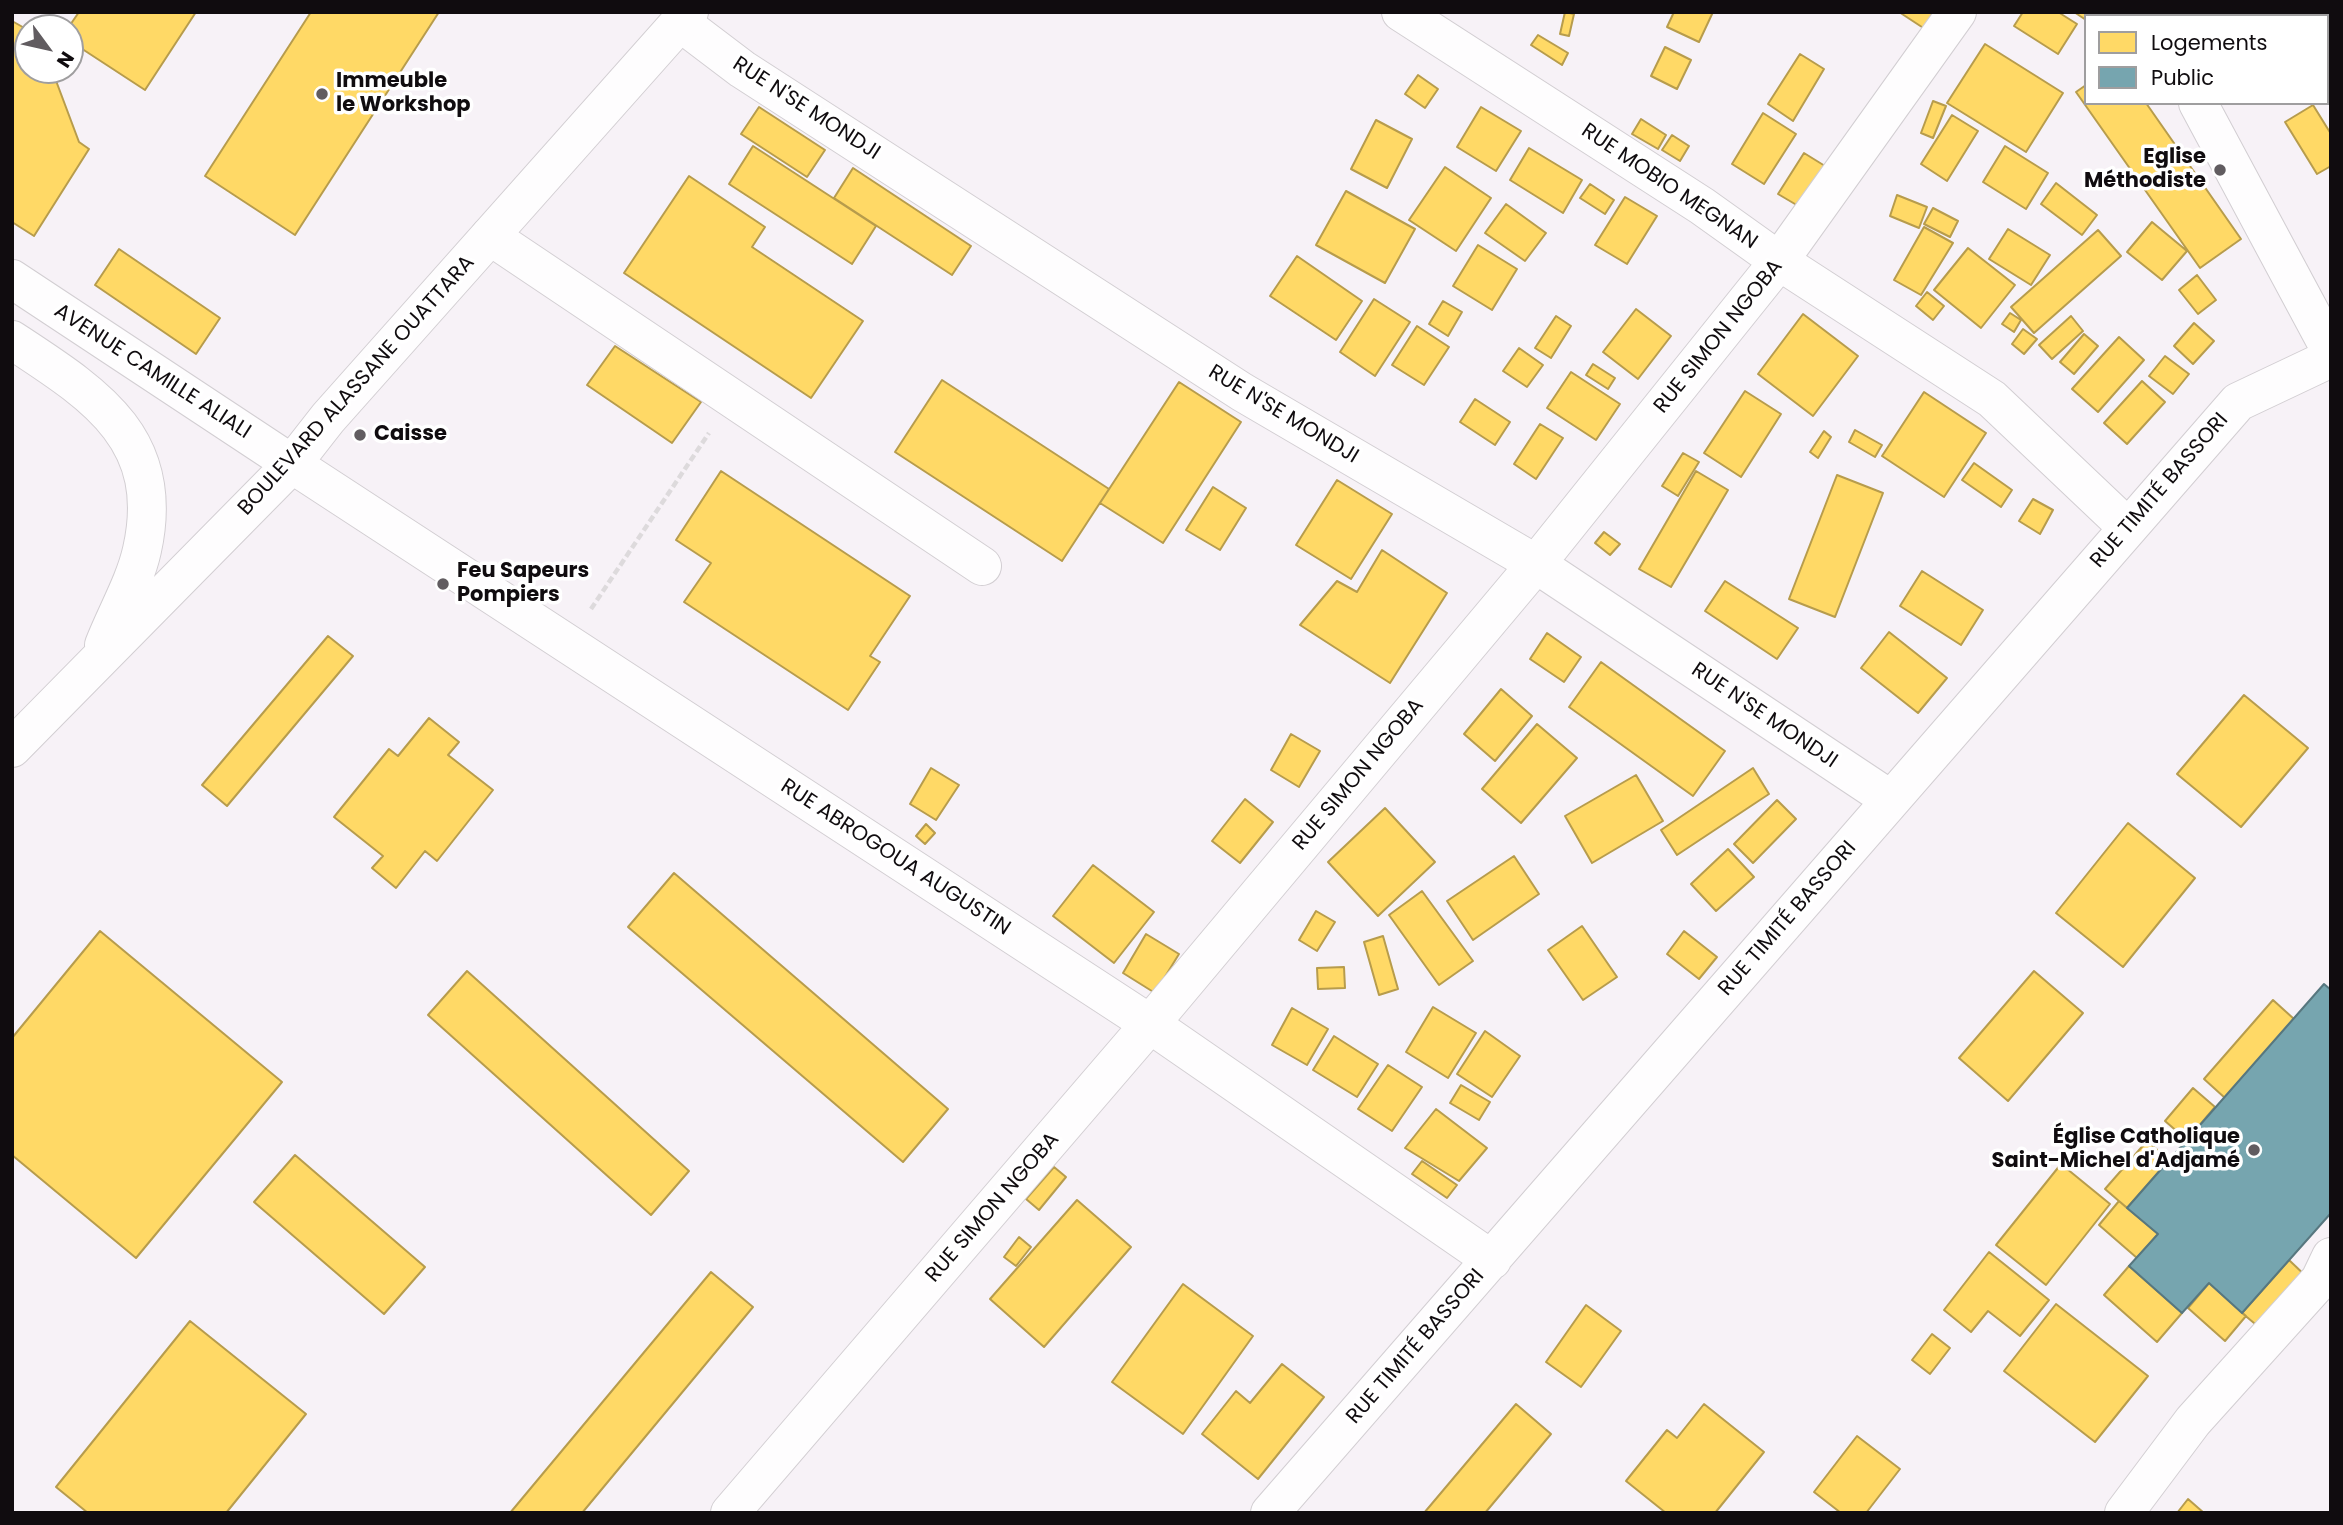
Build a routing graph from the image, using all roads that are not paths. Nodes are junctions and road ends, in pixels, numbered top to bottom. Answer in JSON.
{"nodes":[{"id":1,"x":1401,"y":12,"type":"edge"},
{"id":2,"x":1957,"y":12,"type":"edge"},
{"id":3,"x":685,"y":17,"type":"edge"},
{"id":4,"x":2199,"y":105,"type":"edge"},
{"id":5,"x":490,"y":236,"type":"junction"},
{"id":6,"x":1779,"y":261,"type":"junction"},
{"id":7,"x":12,"y":279,"type":"edge"},
{"id":8,"x":12,"y":340,"type":"edge"},
{"id":9,"x":2331,"y":351,"type":"edge"},
{"id":10,"x":2331,"y":358,"type":"edge"},
{"id":11,"x":292,"y":464,"type":"junction"},
{"id":12,"x":2127,"y":527,"type":"junction"},
{"id":13,"x":1536,"y":564,"type":"junction"},
{"id":14,"x":982,"y":566,"type":"dead end"},
{"id":15,"x":97,"y":663,"type":"junction"},
{"id":16,"x":12,"y":748,"type":"edge"},
{"id":17,"x":1891,"y":800,"type":"junction"},
{"id":18,"x":1150,"y":1024,"type":"junction"},
{"id":19,"x":2331,"y":1257,"type":"edge"},
{"id":20,"x":1492,"y":1260,"type":"junction"},
{"id":21,"x":730,"y":1513,"type":"edge"},
{"id":22,"x":1270,"y":1513,"type":"edge"},
{"id":23,"x":2124,"y":1513,"type":"edge"}],
"edges":[{"from":1,"to":6,"type":"street","name":"RUE MOBIO MEGNAN"},
{"from":2,"to":6,"type":"street","name":"RUE SIMON NGOBA"},
{"from":3,"to":5,"type":"street","name":"BOULEVARD ALASSANE OUATTARA"},
{"from":3,"to":13,"type":"street","name":"RUE N'SE MONDJI"},
{"from":4,"to":9,"type":"street"},
{"from":5,"to":11,"type":"street","name":"BOULEVARD ALASSANE OUATTARA"},
{"from":5,"to":14,"type":"street"},
{"from":6,"to":12,"type":"street","name":"RUE MOBIO MEGNAN"},
{"from":6,"to":13,"type":"street","name":"RUE SIMON NGOBA"},
{"from":7,"to":11,"type":"street","name":"AVENUE CAMILLE ALIALI"},
{"from":8,"to":15,"type":"street"},
{"from":10,"to":12,"type":"street","name":"RUE TIMITÉ BASSORI"},
{"from":11,"to":15,"type":"street","name":"BOULEVARD ALASSANE OUATTARA"},
{"from":11,"to":18,"type":"street","name":"RUE ABROGOUA AUGUSTIN"},
{"from":12,"to":17,"type":"street","name":"RUE TIMITÉ BASSORI"},
{"from":13,"to":17,"type":"street","name":"RUE N'SE MONDJI"},
{"from":13,"to":18,"type":"street","name":"RUE SIMON NGOBA"},
{"from":15,"to":16,"type":"street","name":"BOULEVARD ALASSANE OUATTARA"},
{"from":17,"to":20,"type":"street","name":"RUE TIMITÉ BASSORI"},
{"from":18,"to":20,"type":"street","name":"RUE ABROGOUA AUGUSTIN"},
{"from":18,"to":21,"type":"street","name":"RUE SIMON NGOBA"},
{"from":19,"to":23,"type":"street"},
{"from":20,"to":22,"type":"street","name":"RUE TIMITÉ BASSORI"}]}
